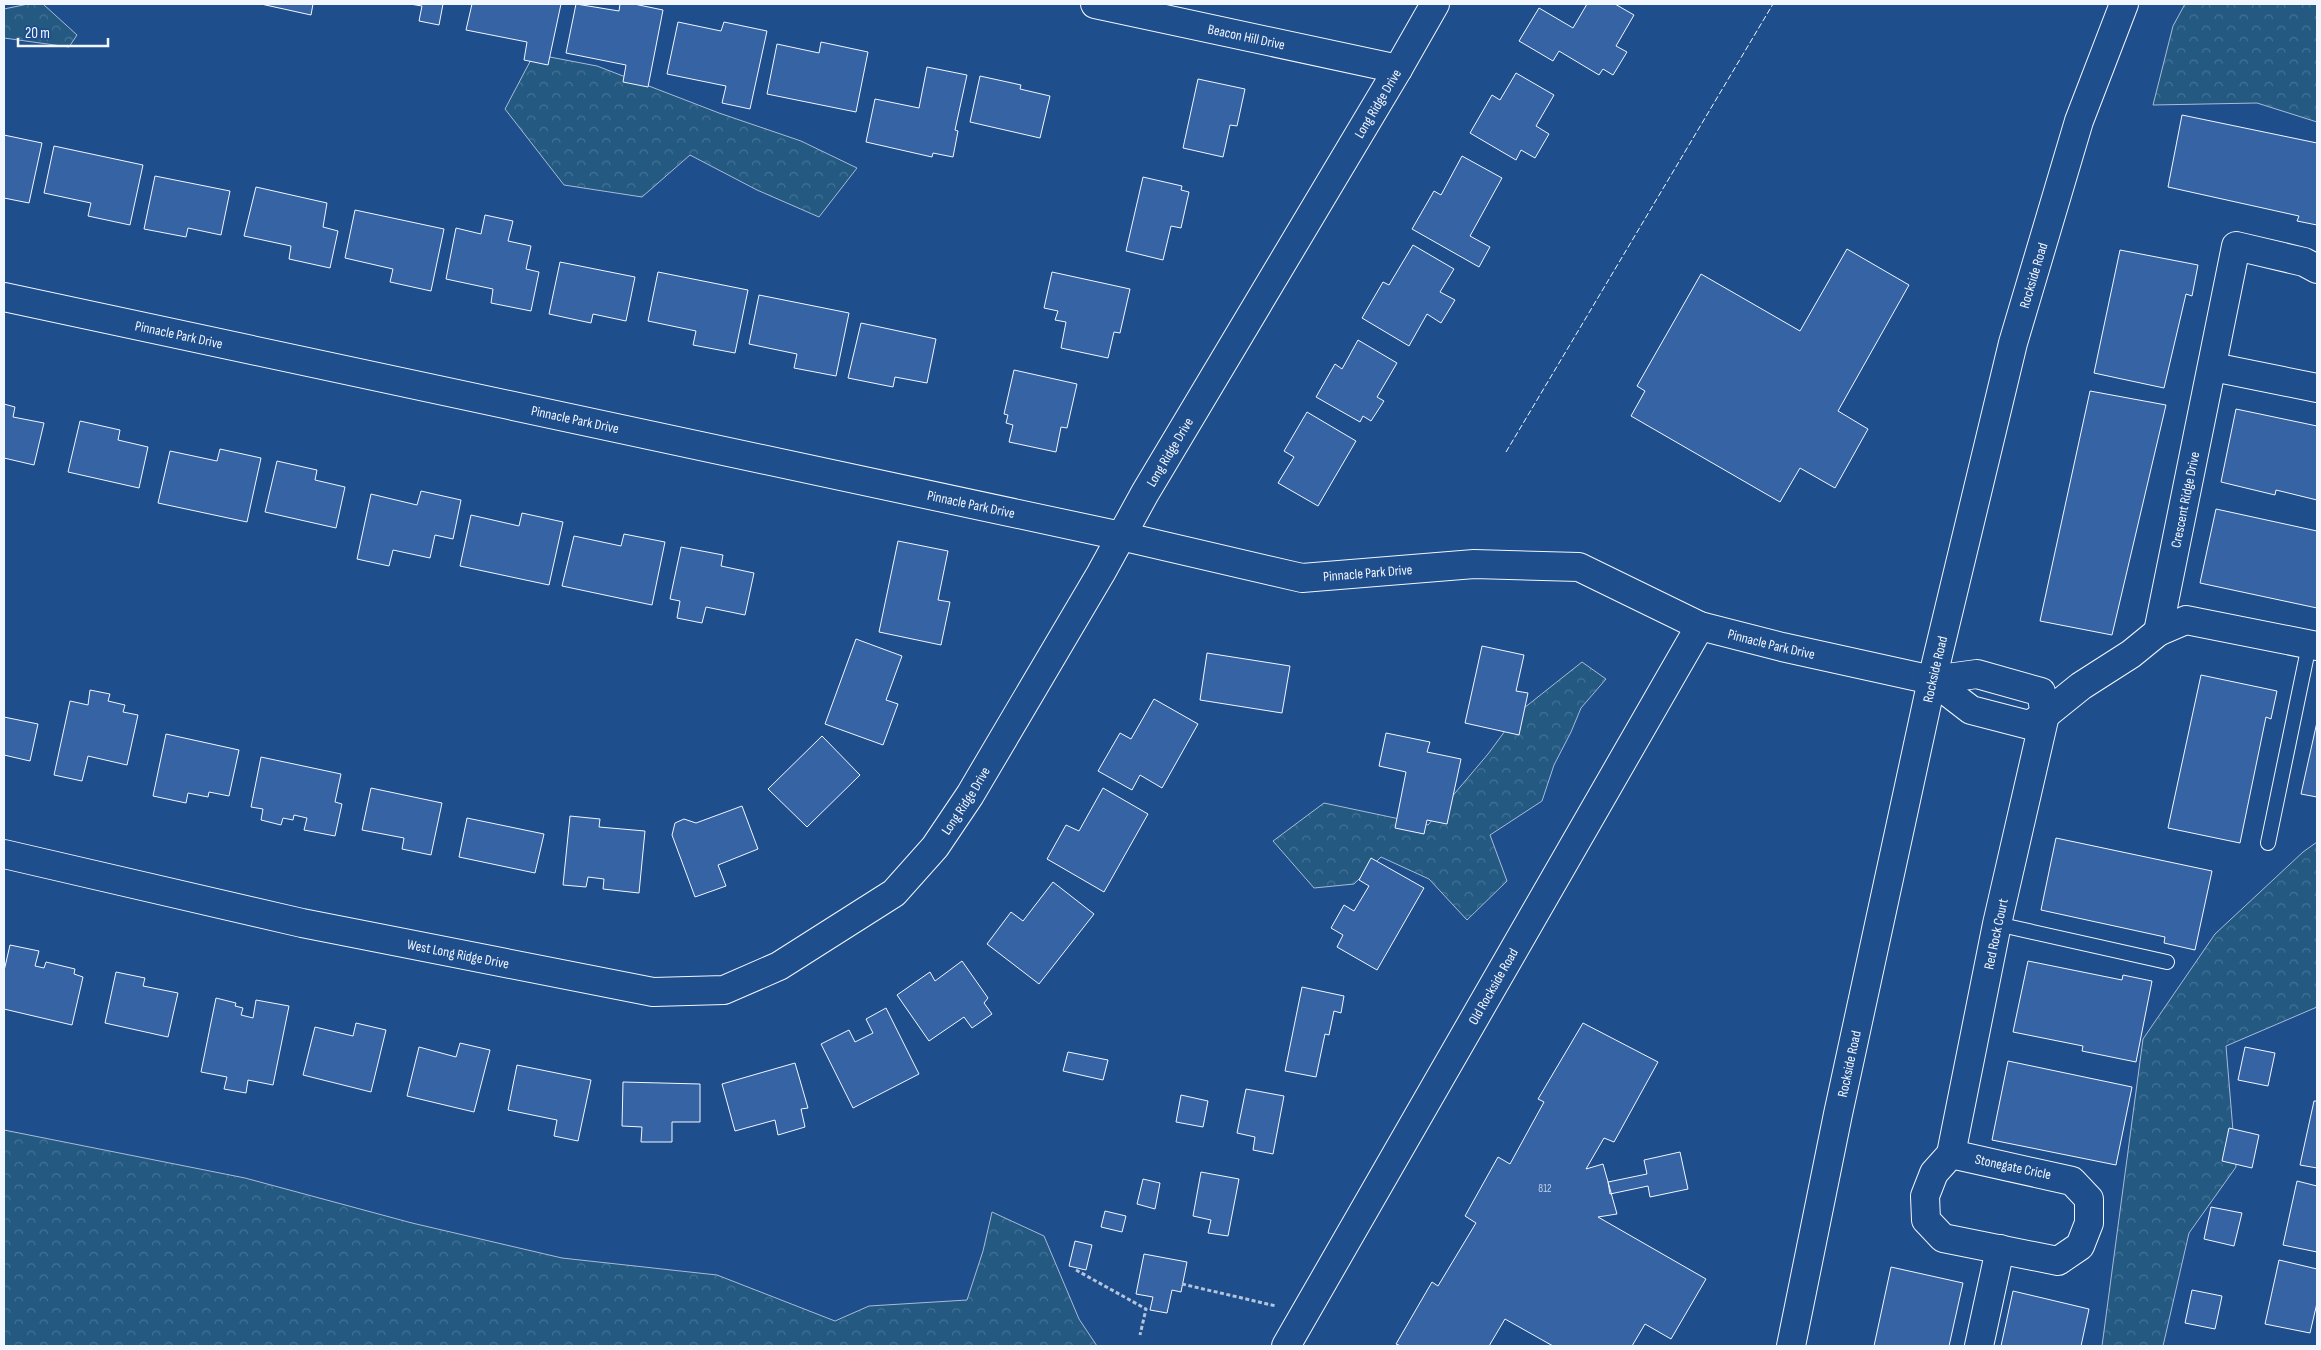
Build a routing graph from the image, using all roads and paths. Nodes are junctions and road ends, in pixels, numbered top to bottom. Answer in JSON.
{"nodes":[{"id":1,"x":1095,"y":4,"type":"edge"},
{"id":2,"x":1435,"y":4,"type":"edge"},
{"id":3,"x":2124,"y":4,"type":"edge"},
{"id":4,"x":1398,"y":70,"type":"junction"},
{"id":5,"x":2317,"y":270,"type":"edge"},
{"id":6,"x":4,"y":296,"type":"edge"},
{"id":7,"x":2213,"y":367,"type":"junction"},
{"id":8,"x":2317,"y":388,"type":"edge"},
{"id":9,"x":1121,"y":536,"type":"junction"},
{"id":10,"x":1700,"y":626,"type":"junction"},
{"id":11,"x":2158,"y":632,"type":"junction"},
{"id":12,"x":2313,"y":645,"type":"edge"},
{"id":13,"x":1932,"y":680,"type":"junction"},
{"id":14,"x":2045,"y":715,"type":"junction"},
{"id":15,"x":2268,"y":843,"type":"dead end"},
{"id":16,"x":4,"y":854,"type":"edge"},
{"id":17,"x":894,"y":893,"type":"joint"},
{"id":18,"x":1997,"y":924,"type":"junction"},
{"id":19,"x":2167,"y":962,"type":"dead end"},
{"id":20,"x":1951,"y":1154,"type":"junction"},
{"id":21,"x":2000,"y":1249,"type":"junction"},
{"id":22,"x":1076,"y":1270,"type":"dead end"},
{"id":23,"x":1182,"y":1284,"type":"dead end"},
{"id":24,"x":1281,"y":1307,"type":"dead end"},
{"id":25,"x":1140,"y":1335,"type":"dead end"},
{"id":26,"x":1286,"y":1346,"type":"edge"},
{"id":27,"x":1791,"y":1346,"type":"edge"},
{"id":28,"x":1979,"y":1346,"type":"edge"}],
"edges":[{"from":1,"to":4,"type":"street","name":"Beacon Hill Drive"},
{"from":2,"to":4,"type":"street","name":"Long Ridge Drive"},
{"from":3,"to":13,"type":"street","name":"Rockside Road"},
{"from":4,"to":9,"type":"street","name":"Long Ridge Drive"},
{"from":5,"to":7,"type":"street","name":"Crescent Ridge Drive"},
{"from":6,"to":9,"type":"street","name":"Pinnacle Park Drive"},
{"from":7,"to":8,"type":"street"},
{"from":7,"to":11,"type":"street","name":"Crescent Ridge Drive"},
{"from":9,"to":10,"type":"street","name":"Pinnacle Park Drive"},
{"from":9,"to":17,"type":"street","name":"Long Ridge Drive"},
{"from":10,"to":13,"type":"street","name":"Pinnacle Park Drive"},
{"from":10,"to":26,"type":"street","name":"Old Rockside Road"},
{"from":11,"to":12,"type":"street"},
{"from":11,"to":14,"type":"street"},
{"from":12,"to":15,"type":"lane"},
{"from":13,"to":14,"type":"street"},
{"from":13,"to":14,"type":"street"},
{"from":13,"to":27,"type":"street","name":"Rockside Road"},
{"from":14,"to":18,"type":"street","name":"Red Rock Court"},
{"from":16,"to":17,"type":"street","name":"West Long Ridge Drive"},
{"from":18,"to":19,"type":"lane"},
{"from":18,"to":20,"type":"street","name":"Red Rock Court"},
{"from":20,"to":21,"type":"street","name":"Stonegate Cricle"},
{"from":20,"to":21,"type":"street","name":"Stonegate Cricle"},
{"from":21,"to":28,"type":"street"},
{"from":22,"to":25,"type":"path"},
{"from":23,"to":24,"type":"path"}]}
